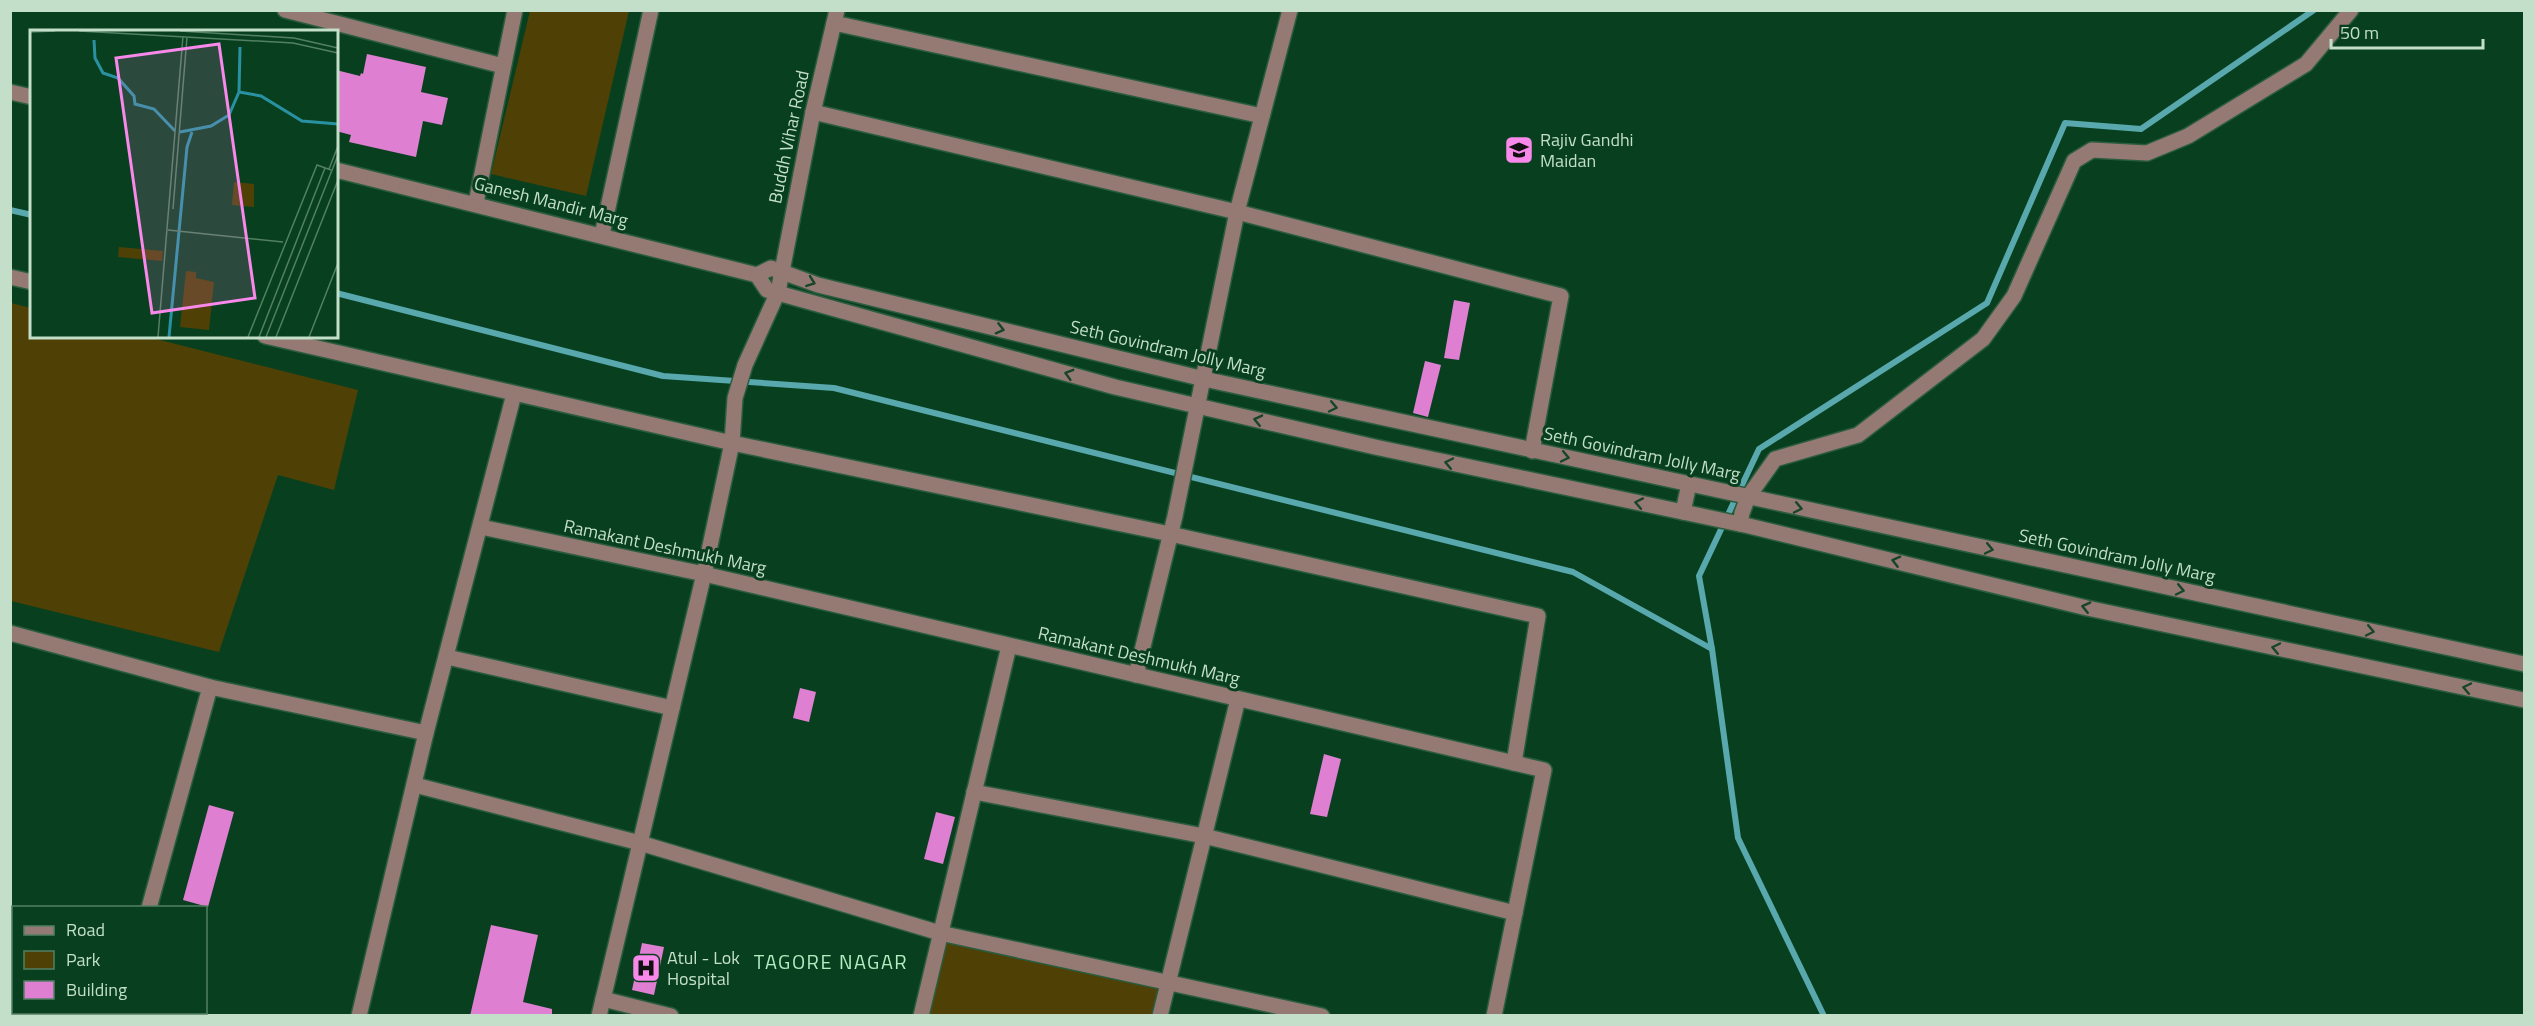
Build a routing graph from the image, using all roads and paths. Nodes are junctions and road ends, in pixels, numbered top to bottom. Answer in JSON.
{"nodes":[{"id":1,"x":285,"y":10,"type":"edge"},
{"id":2,"x":515,"y":10,"type":"edge"},
{"id":3,"x":651,"y":10,"type":"edge"},
{"id":4,"x":1290,"y":10,"type":"edge"},
{"id":5,"x":2351,"y":10,"type":"edge"},
{"id":6,"x":835,"y":17,"type":"edge"},
{"id":7,"x":503,"y":66,"type":"junction"},
{"id":8,"x":10,"y":92,"type":"edge"},
{"id":9,"x":30,"y":97,"type":"edge"},
{"id":10,"x":813,"y":112,"type":"junction"},
{"id":11,"x":1262,"y":116,"type":"junction"},
{"id":12,"x":338,"y":170,"type":"edge"},
{"id":13,"x":476,"y":203,"type":"junction"},
{"id":14,"x":1237,"y":212,"type":"junction"},
{"id":15,"x":602,"y":235,"type":"junction"},
{"id":16,"x":782,"y":271,"type":"junction"},
{"id":17,"x":757,"y":275,"type":"junction"},
{"id":18,"x":10,"y":277,"type":"edge"},
{"id":19,"x":30,"y":282,"type":"edge"},
{"id":20,"x":778,"y":292,"type":"junction"},
{"id":21,"x":274,"y":338,"type":"edge"},
{"id":22,"x":1204,"y":379,"type":"junction"},
{"id":23,"x":514,"y":394,"type":"junction"},
{"id":24,"x":1198,"y":406,"type":"junction"},
{"id":25,"x":732,"y":443,"type":"junction"},
{"id":26,"x":1532,"y":451,"type":"junction"},
{"id":27,"x":1696,"y":485,"type":"junction"},
{"id":28,"x":1745,"y":497,"type":"junction"},
{"id":29,"x":1690,"y":514,"type":"junction"},
{"id":30,"x":1737,"y":523,"type":"junction"},
{"id":31,"x":481,"y":527,"type":"junction"},
{"id":32,"x":1170,"y":534,"type":"junction"},
{"id":33,"x":704,"y":574,"type":"junction"},
{"id":34,"x":10,"y":633,"type":"edge"},
{"id":35,"x":1009,"y":646,"type":"junction"},
{"id":36,"x":447,"y":657,"type":"junction"},
{"id":37,"x":2524,"y":664,"type":"edge"},
{"id":38,"x":1136,"y":675,"type":"junction"},
{"id":39,"x":210,"y":687,"type":"junction"},
{"id":40,"x":1238,"y":699,"type":"junction"},
{"id":41,"x":2524,"y":700,"type":"edge"},
{"id":42,"x":672,"y":708,"type":"junction"},
{"id":43,"x":426,"y":733,"type":"junction"},
{"id":44,"x":1514,"y":763,"type":"junction"},
{"id":45,"x":415,"y":785,"type":"junction"},
{"id":46,"x":974,"y":792,"type":"junction"},
{"id":47,"x":1204,"y":836,"type":"junction"},
{"id":48,"x":640,"y":843,"type":"junction"},
{"id":49,"x":150,"y":906,"type":"edge"},
{"id":50,"x":1515,"y":913,"type":"junction"},
{"id":51,"x":940,"y":933,"type":"junction"},
{"id":52,"x":1169,"y":980,"type":"junction"},
{"id":53,"x":603,"y":999,"type":"junction"},
{"id":54,"x":359,"y":1016,"type":"edge"},
{"id":55,"x":599,"y":1016,"type":"edge"},
{"id":56,"x":671,"y":1016,"type":"edge"},
{"id":57,"x":921,"y":1016,"type":"edge"},
{"id":58,"x":1160,"y":1016,"type":"edge"},
{"id":59,"x":1322,"y":1016,"type":"edge"},
{"id":60,"x":1494,"y":1016,"type":"edge"}],
"edges":[{"from":1,"to":7,"type":"street"},
{"from":2,"to":7,"type":"street"},
{"from":3,"to":15,"type":"street"},
{"from":4,"to":11,"type":"street"},
{"from":5,"to":28,"type":"street"},
{"from":6,"to":10,"type":"street","name":"Buddh Vihar Road"},
{"from":6,"to":11,"type":"street"},
{"from":7,"to":13,"type":"street"},
{"from":8,"to":9,"type":"street"},
{"from":10,"to":14,"type":"street"},
{"from":10,"to":16,"type":"street","name":"Buddh Vihar Road"},
{"from":11,"to":14,"type":"street"},
{"from":12,"to":13,"type":"street","name":"Ganesh Mandir Marg"},
{"from":13,"to":15,"type":"street","name":"Ganesh Mandir Marg"},
{"from":14,"to":22,"type":"street"},
{"from":14,"to":26,"type":"street"},
{"from":15,"to":17,"type":"street","name":"Ganesh Mandir Marg"},
{"from":16,"to":17,"type":"street"},
{"from":16,"to":20,"type":"street","name":"Buddh Vihar Road"},
{"from":16,"to":22,"type":"street","name":"Seth Govindram Jolly Marg","one_way":true},
{"from":17,"to":20,"type":"street"},
{"from":18,"to":19,"type":"street"},
{"from":24,"to":20,"type":"street","one_way":true},
{"from":20,"to":25,"type":"street","name":"Buddh Vihar Road"},
{"from":21,"to":23,"type":"street"},
{"from":22,"to":24,"type":"street"},
{"from":22,"to":26,"type":"street","name":"Seth Govindram Jolly Marg","one_way":true},
{"from":23,"to":25,"type":"street"},
{"from":23,"to":31,"type":"street"},
{"from":29,"to":24,"type":"street","one_way":true},
{"from":24,"to":32,"type":"street"},
{"from":25,"to":32,"type":"street"},
{"from":25,"to":33,"type":"street","name":"Buddh Vihar Road"},
{"from":26,"to":27,"type":"street","name":"Seth Govindram Jolly Marg","one_way":true},
{"from":27,"to":28,"type":"street","name":"Seth Govindram Jolly Marg"},
{"from":27,"to":29,"type":"street"},
{"from":28,"to":30,"type":"street"},
{"from":28,"to":37,"type":"street","name":"Seth Govindram Jolly Marg","one_way":true},
{"from":29,"to":30,"type":"street"},
{"from":41,"to":30,"type":"street","one_way":true},
{"from":31,"to":33,"type":"street","name":"Ramakant Deshmukh Marg"},
{"from":31,"to":36,"type":"street"},
{"from":32,"to":38,"type":"street"},
{"from":32,"to":44,"type":"street"},
{"from":33,"to":35,"type":"street","name":"Ramakant Deshmukh Marg"},
{"from":33,"to":42,"type":"street","name":"Buddh Vihar Road"},
{"from":34,"to":39,"type":"street"},
{"from":35,"to":38,"type":"street","name":"Ramakant Deshmukh Marg"},
{"from":35,"to":46,"type":"street"},
{"from":36,"to":42,"type":"street"},
{"from":36,"to":43,"type":"street"},
{"from":38,"to":40,"type":"street","name":"Ramakant Deshmukh Marg"},
{"from":39,"to":43,"type":"street"},
{"from":39,"to":49,"type":"street"},
{"from":40,"to":44,"type":"street","name":"Ramakant Deshmukh Marg"},
{"from":40,"to":47,"type":"street"},
{"from":42,"to":48,"type":"street","name":"Buddh Vihar Road"},
{"from":43,"to":45,"type":"street"},
{"from":44,"to":50,"type":"street","name":"Ramakant Deshmukh Marg"},
{"from":45,"to":48,"type":"street"},
{"from":45,"to":54,"type":"street"},
{"from":46,"to":47,"type":"street"},
{"from":46,"to":51,"type":"street"},
{"from":47,"to":50,"type":"street"},
{"from":47,"to":52,"type":"street"},
{"from":48,"to":51,"type":"street"},
{"from":48,"to":53,"type":"street","name":"Buddh Vihar Road"},
{"from":50,"to":60,"type":"street","name":"Ramakant Deshmukh Marg"},
{"from":51,"to":52,"type":"street"},
{"from":51,"to":57,"type":"street"},
{"from":52,"to":58,"type":"street"},
{"from":52,"to":59,"type":"street"},
{"from":53,"to":55,"type":"street","name":"Buddh Vihar Road"},
{"from":53,"to":56,"type":"street"}]}
